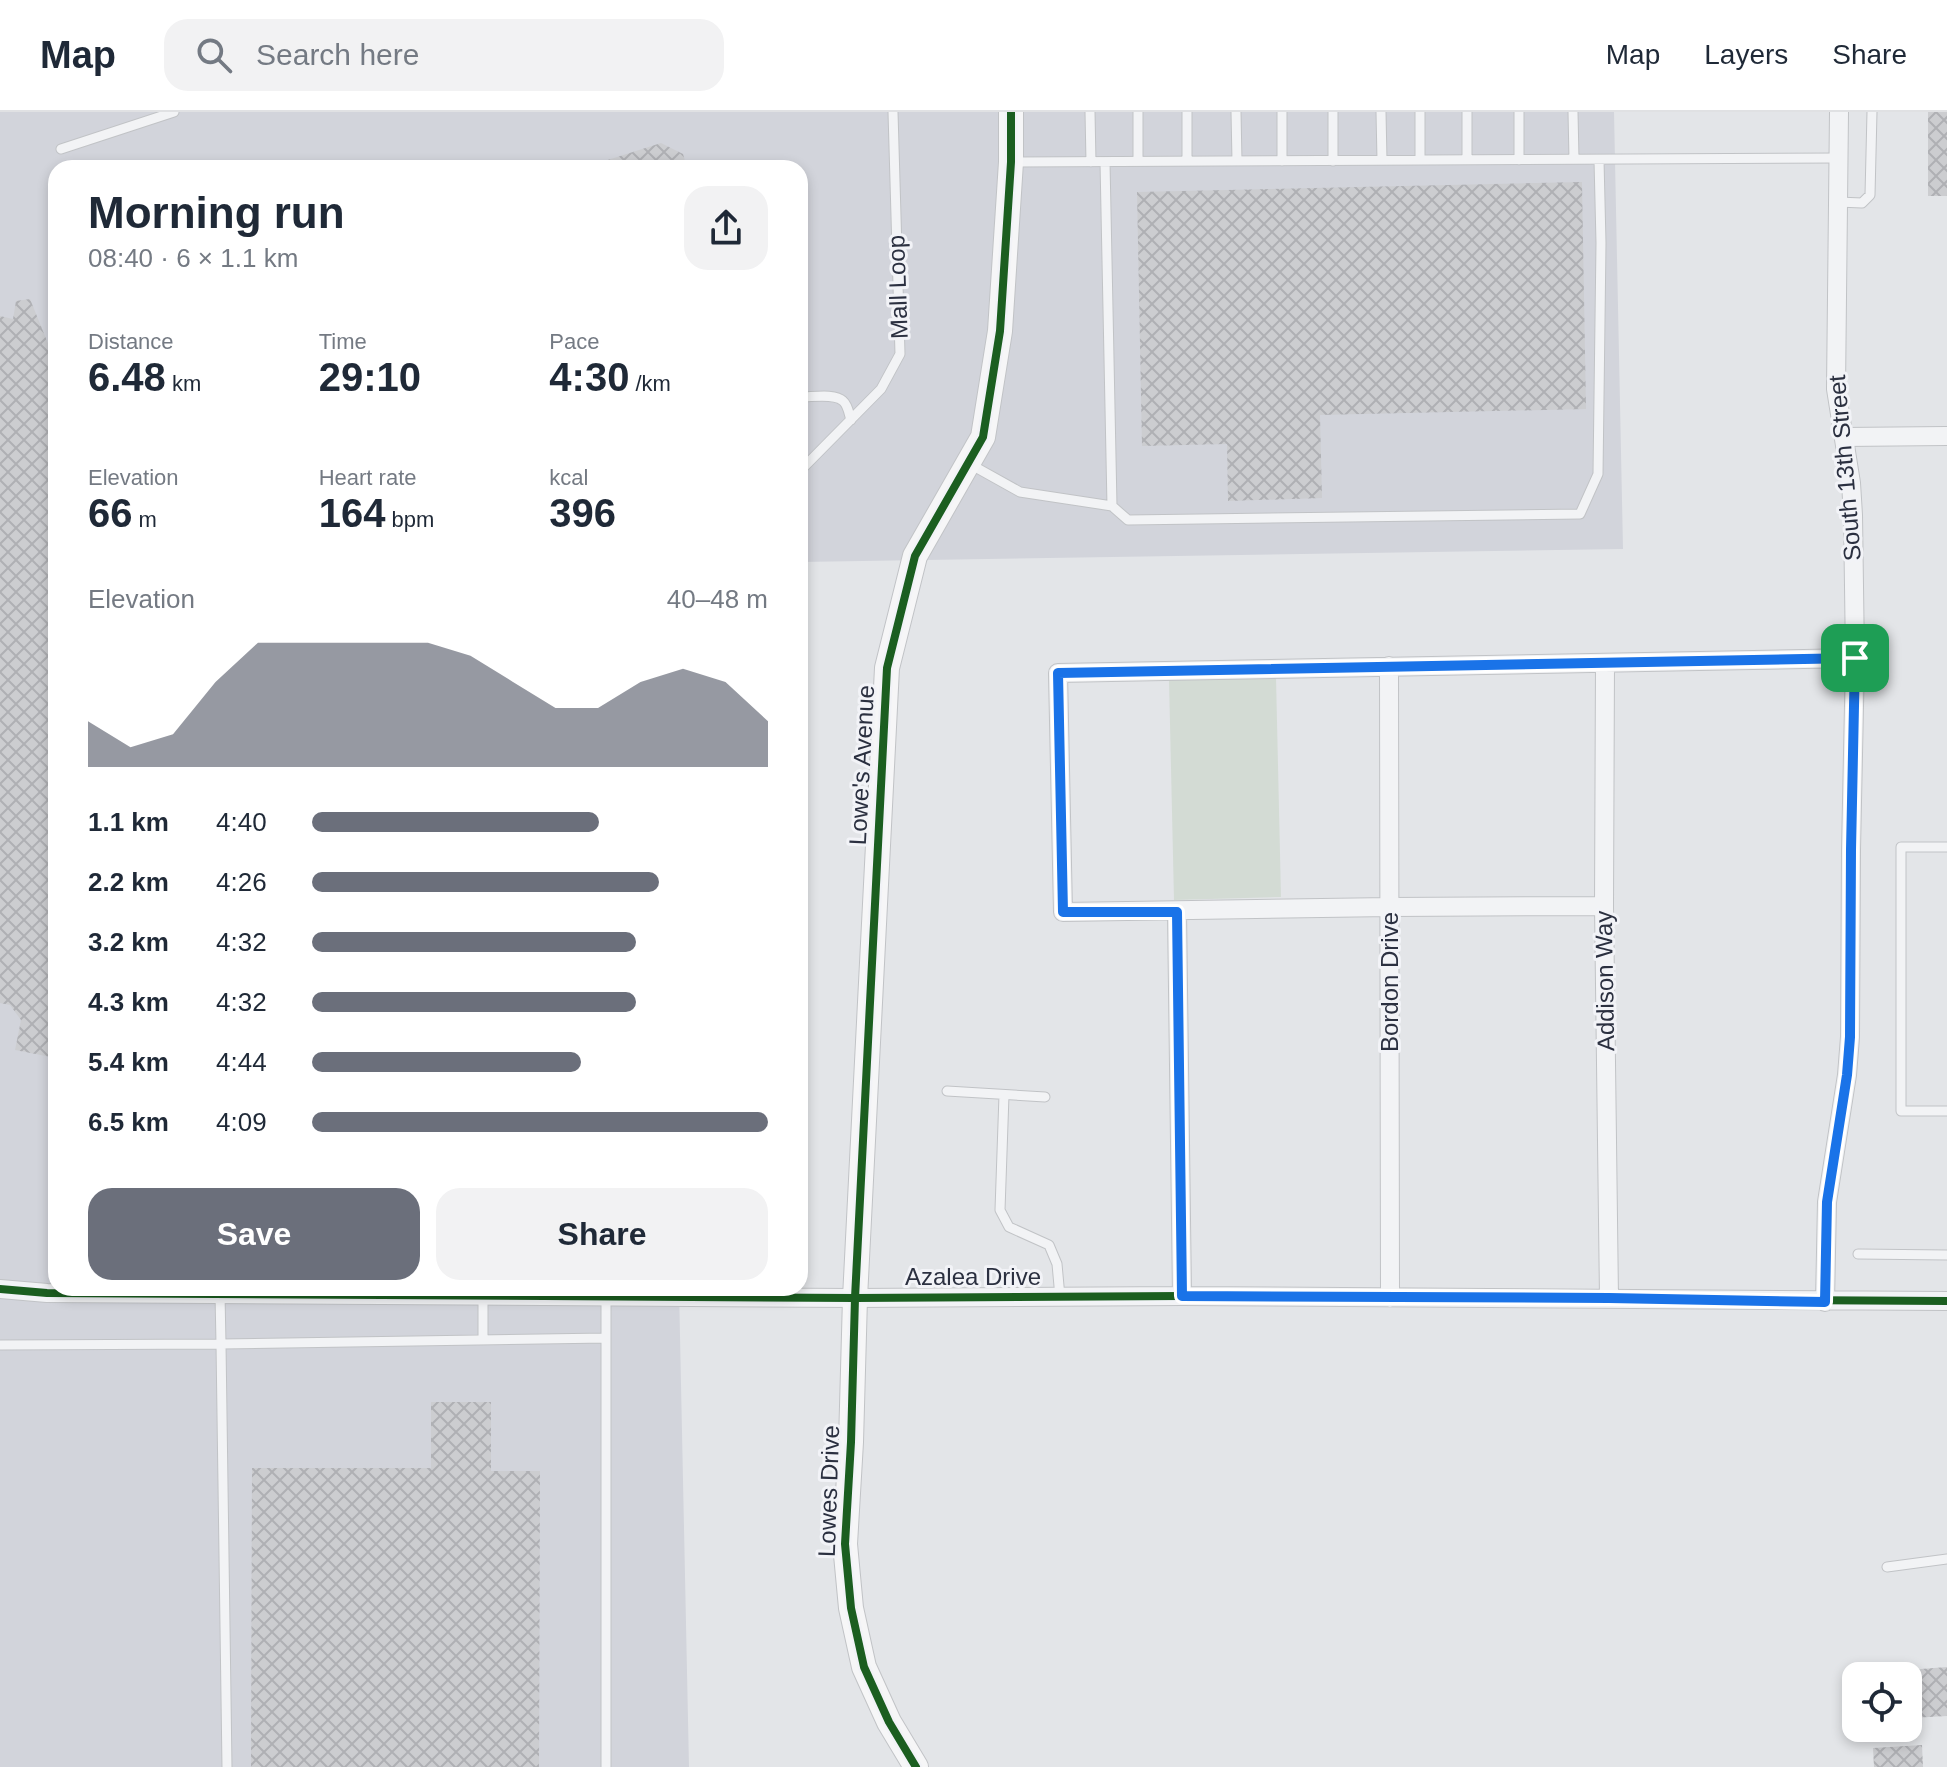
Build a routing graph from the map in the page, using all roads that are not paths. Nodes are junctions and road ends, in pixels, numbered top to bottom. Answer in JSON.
{"nodes":[{"id":1,"x":174,"y":112,"type":"edge"},
{"id":2,"x":893,"y":112,"type":"edge"},
{"id":3,"x":1011,"y":112,"type":"edge"},
{"id":4,"x":1090,"y":112,"type":"edge"},
{"id":5,"x":1138,"y":112,"type":"edge"},
{"id":6,"x":1187,"y":112,"type":"edge"},
{"id":7,"x":1236,"y":112,"type":"edge"},
{"id":8,"x":1282,"y":112,"type":"edge"},
{"id":9,"x":1333,"y":112,"type":"edge"},
{"id":10,"x":1381,"y":112,"type":"edge"},
{"id":11,"x":1420,"y":112,"type":"edge"},
{"id":12,"x":1467,"y":112,"type":"edge"},
{"id":13,"x":1519,"y":112,"type":"edge"},
{"id":14,"x":1573,"y":112,"type":"edge"},
{"id":15,"x":1839,"y":112,"type":"edge"},
{"id":16,"x":1872,"y":112,"type":"edge"},
{"id":17,"x":61,"y":149,"type":"dead end"},
{"id":18,"x":1838,"y":158,"type":"junction"},
{"id":19,"x":1574,"y":159,"type":"junction"},
{"id":20,"x":1382,"y":160,"type":"junction"},
{"id":21,"x":1420,"y":160,"type":"junction"},
{"id":22,"x":1467,"y":160,"type":"junction"},
{"id":23,"x":1519,"y":160,"type":"junction"},
{"id":24,"x":1599,"y":160,"type":"junction"},
{"id":25,"x":1138,"y":161,"type":"junction"},
{"id":26,"x":1187,"y":161,"type":"junction"},
{"id":27,"x":1237,"y":161,"type":"junction"},
{"id":28,"x":1282,"y":161,"type":"junction"},
{"id":29,"x":1333,"y":161,"type":"junction"},
{"id":30,"x":1011,"y":162,"type":"junction"},
{"id":31,"x":1091,"y":162,"type":"junction"},
{"id":32,"x":1105,"y":162,"type":"junction"},
{"id":33,"x":1838,"y":202,"type":"junction"},
{"id":34,"x":808,"y":397,"type":"edge"},
{"id":35,"x":851,"y":420,"type":"junction"},
{"id":36,"x":1947,"y":436,"type":"edge"},
{"id":37,"x":1844,"y":437,"type":"junction"},
{"id":38,"x":808,"y":463,"type":"edge"},
{"id":39,"x":968,"y":463,"type":"junction"},
{"id":40,"x":1112,"y":506,"type":"junction"},
{"id":41,"x":1855,"y":658,"type":"junction"},
{"id":42,"x":1605,"y":664,"type":"junction"},
{"id":43,"x":1389,"y":666,"type":"junction"},
{"id":44,"x":1947,"y":847,"type":"edge"},
{"id":45,"x":1604,"y":906,"type":"junction"},
{"id":46,"x":1390,"y":907,"type":"junction"},
{"id":47,"x":1177,"y":912,"type":"junction"},
{"id":48,"x":947,"y":1091,"type":"dead end"},
{"id":49,"x":1004,"y":1095,"type":"junction"},
{"id":50,"x":1045,"y":1097,"type":"dead end"},
{"id":51,"x":1947,"y":1111,"type":"edge"},
{"id":52,"x":1858,"y":1254,"type":"dead end"},
{"id":53,"x":1947,"y":1255,"type":"edge"},
{"id":54,"x":0,"y":1289,"type":"edge"},
{"id":55,"x":48,"y":1293,"type":"edge"},
{"id":56,"x":220,"y":1296,"type":"edge"},
{"id":57,"x":483,"y":1296,"type":"joint"},
{"id":58,"x":606,"y":1296,"type":"junction"},
{"id":59,"x":1182,"y":1296,"type":"junction"},
{"id":60,"x":1060,"y":1297,"type":"junction"},
{"id":61,"x":855,"y":1298,"type":"junction"},
{"id":62,"x":1390,"y":1298,"type":"junction"},
{"id":63,"x":1609,"y":1298,"type":"junction"},
{"id":64,"x":1947,"y":1301,"type":"edge"},
{"id":65,"x":1825,"y":1302,"type":"junction"},
{"id":66,"x":606,"y":1338,"type":"junction"},
{"id":67,"x":483,"y":1340,"type":"junction"},
{"id":68,"x":221,"y":1344,"type":"junction"},
{"id":69,"x":0,"y":1345,"type":"edge"},
{"id":70,"x":1947,"y":1559,"type":"edge"},
{"id":71,"x":1887,"y":1567,"type":"dead end"},
{"id":72,"x":227,"y":1767,"type":"edge"},
{"id":73,"x":606,"y":1767,"type":"edge"},
{"id":74,"x":916,"y":1767,"type":"edge"}],
"edges":[{"from":1,"to":17,"type":"lane"},
{"from":2,"to":35,"type":"lane","name":"Mall Loop"},
{"from":3,"to":30,"type":"street","name":"Lowe's Avenue"},
{"from":4,"to":31,"type":"lane"},
{"from":5,"to":25,"type":"lane"},
{"from":6,"to":26,"type":"lane"},
{"from":7,"to":27,"type":"lane"},
{"from":8,"to":28,"type":"lane"},
{"from":9,"to":29,"type":"lane"},
{"from":10,"to":20,"type":"lane"},
{"from":11,"to":21,"type":"lane"},
{"from":12,"to":22,"type":"lane"},
{"from":13,"to":23,"type":"lane"},
{"from":14,"to":19,"type":"lane"},
{"from":15,"to":18,"type":"street","name":"South 13th Street"},
{"from":16,"to":33,"type":"lane"},
{"from":18,"to":24,"type":"lane"},
{"from":18,"to":33,"type":"street","name":"South 13th Street"},
{"from":19,"to":23,"type":"lane"},
{"from":19,"to":24,"type":"lane"},
{"from":20,"to":21,"type":"lane"},
{"from":20,"to":29,"type":"lane"},
{"from":21,"to":22,"type":"lane"},
{"from":22,"to":23,"type":"lane"},
{"from":24,"to":40,"type":"lane"},
{"from":25,"to":26,"type":"lane"},
{"from":25,"to":32,"type":"lane"},
{"from":26,"to":27,"type":"lane"},
{"from":27,"to":28,"type":"lane"},
{"from":28,"to":29,"type":"lane"},
{"from":30,"to":31,"type":"lane"},
{"from":30,"to":39,"type":"street","name":"Lowe's Avenue"},
{"from":31,"to":32,"type":"lane"},
{"from":32,"to":40,"type":"lane"},
{"from":33,"to":37,"type":"street","name":"South 13th Street"},
{"from":34,"to":35,"type":"lane"},
{"from":35,"to":38,"type":"lane","name":"Mall Loop"},
{"from":36,"to":37,"type":"street"},
{"from":37,"to":41,"type":"street","name":"South 13th Street"},
{"from":39,"to":40,"type":"lane"},
{"from":39,"to":61,"type":"street","name":"Lowe's Avenue"},
{"from":41,"to":42,"type":"street"},
{"from":41,"to":65,"type":"street","name":"South 13th Street"},
{"from":42,"to":43,"type":"street"},
{"from":42,"to":45,"type":"street","name":"Addison Way"},
{"from":43,"to":46,"type":"street","name":"Bordon Drive"},
{"from":43,"to":47,"type":"street"},
{"from":44,"to":51,"type":"lane"},
{"from":45,"to":46,"type":"street"},
{"from":45,"to":63,"type":"street","name":"Addison Way"},
{"from":46,"to":47,"type":"street"},
{"from":46,"to":62,"type":"street","name":"Bordon Drive"},
{"from":47,"to":59,"type":"street"},
{"from":48,"to":49,"type":"lane"},
{"from":49,"to":50,"type":"lane"},
{"from":49,"to":60,"type":"lane"},
{"from":52,"to":53,"type":"lane"},
{"from":54,"to":55,"type":"street","name":"Azalea Drive"},
{"from":56,"to":68,"type":"lane"},
{"from":57,"to":58,"type":"street","name":"Azalea Drive"},
{"from":57,"to":67,"type":"lane"},
{"from":58,"to":61,"type":"street","name":"Azalea Drive"},
{"from":58,"to":66,"type":"lane"},
{"from":59,"to":60,"type":"street","name":"Azalea Drive"},
{"from":59,"to":62,"type":"street","name":"Azalea Drive"},
{"from":60,"to":61,"type":"street","name":"Azalea Drive"},
{"from":61,"to":74,"type":"street","name":"Lowes Drive"},
{"from":62,"to":63,"type":"street","name":"Azalea Drive"},
{"from":63,"to":65,"type":"street","name":"Azalea Drive"},
{"from":64,"to":65,"type":"street","name":"Azalea Drive"},
{"from":66,"to":67,"type":"lane"},
{"from":66,"to":73,"type":"lane"},
{"from":67,"to":68,"type":"lane"},
{"from":68,"to":69,"type":"lane"},
{"from":68,"to":72,"type":"lane"},
{"from":70,"to":71,"type":"lane"}]}
